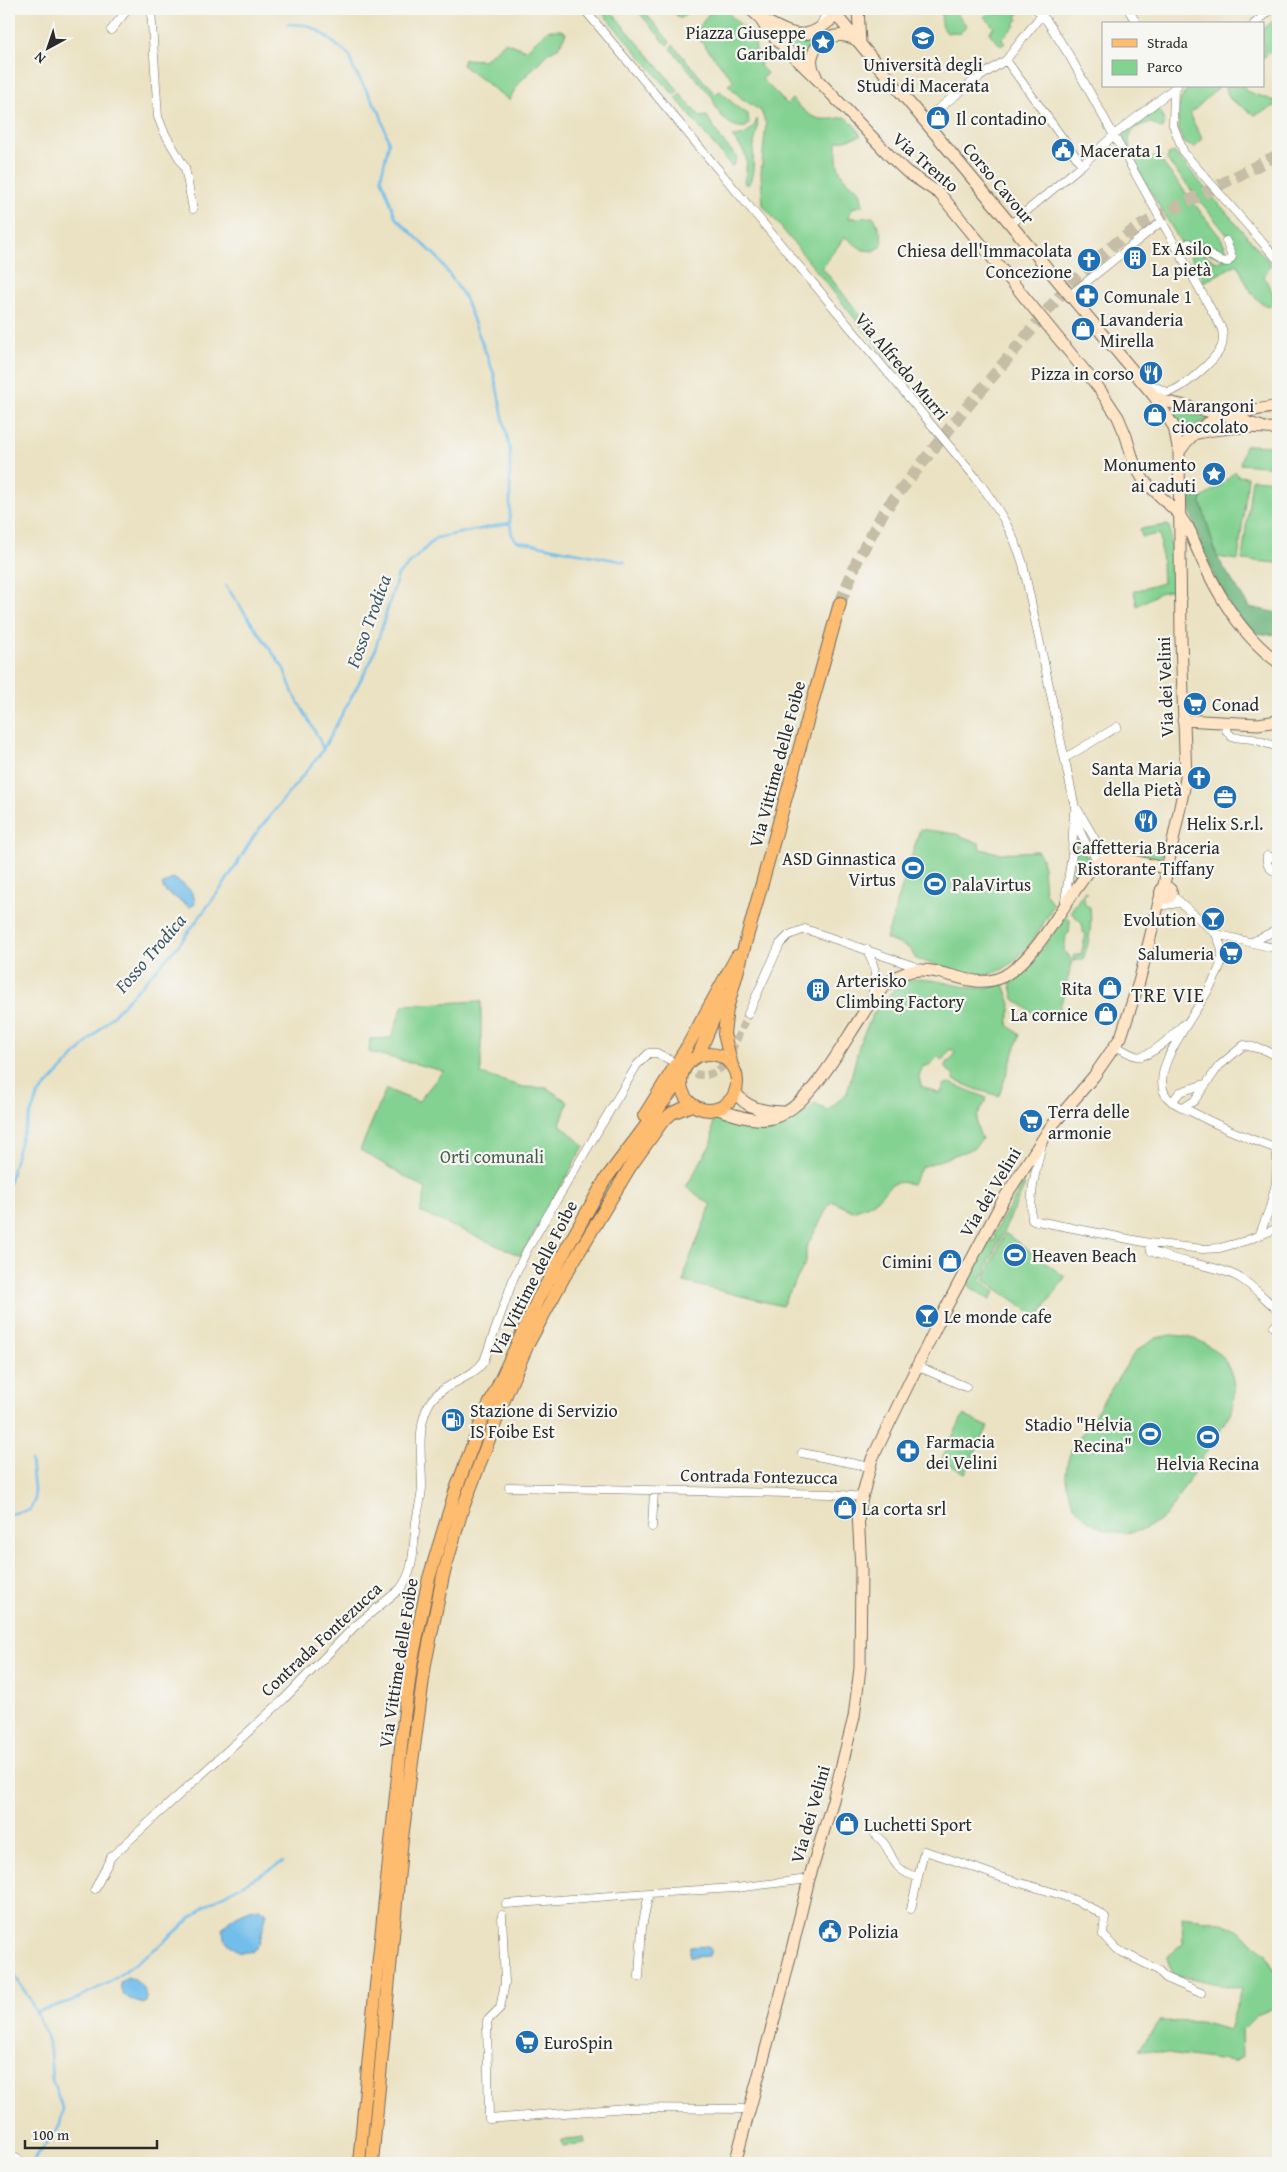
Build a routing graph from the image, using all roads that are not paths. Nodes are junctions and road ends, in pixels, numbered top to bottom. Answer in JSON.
{"nodes":[{"id":1,"x":128,"y":9,"type":"edge"},
{"id":2,"x":151,"y":9,"type":"edge"},
{"id":3,"x":584,"y":9,"type":"edge"},
{"id":4,"x":750,"y":9,"type":"edge"},
{"id":5,"x":824,"y":9,"type":"edge"},
{"id":6,"x":858,"y":9,"type":"edge"},
{"id":7,"x":1128,"y":9,"type":"edge"},
{"id":8,"x":1272,"y":9,"type":"edge"},
{"id":9,"x":837,"y":11,"type":"edge"},
{"id":10,"x":1041,"y":11,"type":"edge"},
{"id":11,"x":759,"y":17,"type":"junction"},
{"id":12,"x":1136,"y":22,"type":"edge"},
{"id":13,"x":1256,"y":22,"type":"edge"},
{"id":14,"x":819,"y":29,"type":"junction"},
{"id":15,"x":110,"y":30,"type":"dead end"},
{"id":16,"x":860,"y":43,"type":"junction"},
{"id":17,"x":818,"y":45,"type":"junction"},
{"id":18,"x":1006,"y":60,"type":"junction"},
{"id":19,"x":818,"y":80,"type":"junction"},
{"id":20,"x":1173,"y":88,"type":"edge"},
{"id":21,"x":1174,"y":88,"type":"edge"},
{"id":22,"x":1162,"y":98,"type":"junction"},
{"id":23,"x":1172,"y":115,"type":"junction"},
{"id":24,"x":924,"y":120,"type":"junction"},
{"id":25,"x":1114,"y":135,"type":"junction"},
{"id":26,"x":1082,"y":165,"type":"junction"},
{"id":27,"x":193,"y":209,"type":"dead end"},
{"id":28,"x":1162,"y":221,"type":"junction"},
{"id":29,"x":1011,"y":224,"type":"junction"},
{"id":30,"x":1226,"y":241,"type":"dead end"},
{"id":31,"x":1178,"y":248,"type":"junction"},
{"id":32,"x":1278,"y":260,"type":"edge"},
{"id":33,"x":1070,"y":295,"type":"junction"},
{"id":34,"x":1140,"y":380,"type":"junction"},
{"id":35,"x":1154,"y":396,"type":"junction"},
{"id":36,"x":1278,"y":406,"type":"edge"},
{"id":37,"x":1224,"y":415,"type":"junction"},
{"id":38,"x":1262,"y":427,"type":"junction"},
{"id":39,"x":1278,"y":429,"type":"edge"},
{"id":40,"x":1194,"y":434,"type":"junction"},
{"id":41,"x":1179,"y":452,"type":"junction"},
{"id":42,"x":1178,"y":474,"type":"junction"},
{"id":43,"x":1154,"y":490,"type":"junction"},
{"id":44,"x":1164,"y":500,"type":"junction"},
{"id":45,"x":1179,"y":502,"type":"junction"},
{"id":46,"x":1181,"y":516,"type":"junction"},
{"id":47,"x":1185,"y":532,"type":"junction"},
{"id":48,"x":840,"y":603,"type":"tunnel mouth"},
{"id":49,"x":1278,"y":662,"type":"edge"},
{"id":50,"x":1183,"y":720,"type":"junction"},
{"id":51,"x":1278,"y":721,"type":"edge"},
{"id":52,"x":1227,"y":722,"type":"junction"},
{"id":53,"x":1117,"y":727,"type":"dead end"},
{"id":54,"x":1278,"y":747,"type":"edge"},
{"id":55,"x":1065,"y":758,"type":"junction"},
{"id":56,"x":1075,"y":804,"type":"junction"},
{"id":57,"x":1276,"y":858,"type":"dead end"},
{"id":58,"x":1103,"y":861,"type":"junction"},
{"id":59,"x":1168,"y":869,"type":"junction"},
{"id":60,"x":1278,"y":873,"type":"edge"},
{"id":61,"x":1168,"y":897,"type":"junction"},
{"id":62,"x":1064,"y":906,"type":"junction"},
{"id":63,"x":1278,"y":929,"type":"edge"},
{"id":64,"x":749,"y":934,"type":"junction"},
{"id":65,"x":1216,"y":934,"type":"junction"},
{"id":66,"x":1253,"y":943,"type":"junction"},
{"id":67,"x":866,"y":949,"type":"junction"},
{"id":68,"x":1278,"y":949,"type":"edge"},
{"id":69,"x":922,"y":969,"type":"junction"},
{"id":70,"x":869,"y":1004,"type":"junction"},
{"id":71,"x":748,"y":1014,"type":"tunnel mouth"},
{"id":72,"x":1193,"y":1016,"type":"junction"},
{"id":73,"x":1115,"y":1045,"type":"junction"},
{"id":74,"x":1278,"y":1054,"type":"edge"},
{"id":75,"x":698,"y":1056,"type":"junction"},
{"id":76,"x":670,"y":1060,"type":"tunnel mouth"},
{"id":77,"x":732,"y":1066,"type":"junction"},
{"id":78,"x":680,"y":1080,"type":"junction"},
{"id":79,"x":1205,"y":1084,"type":"junction"},
{"id":80,"x":736,"y":1091,"type":"junction"},
{"id":81,"x":1172,"y":1102,"type":"junction"},
{"id":82,"x":692,"y":1105,"type":"junction"},
{"id":83,"x":1183,"y":1108,"type":"junction"},
{"id":84,"x":718,"y":1109,"type":"junction"},
{"id":85,"x":785,"y":1112,"type":"junction"},
{"id":86,"x":1043,"y":1138,"type":"junction"},
{"id":87,"x":605,"y":1180,"type":"junction"},
{"id":88,"x":1277,"y":1184,"type":"edge"},
{"id":89,"x":1278,"y":1228,"type":"edge"},
{"id":90,"x":1260,"y":1234,"type":"junction"},
{"id":91,"x":1150,"y":1243,"type":"junction"},
{"id":92,"x":1278,"y":1310,"type":"edge"},
{"id":93,"x":917,"y":1366,"type":"junction"},
{"id":94,"x":966,"y":1387,"type":"dead end"},
{"id":95,"x":802,"y":1453,"type":"dead end"},
{"id":96,"x":870,"y":1467,"type":"junction"},
{"id":97,"x":509,"y":1487,"type":"dead end"},
{"id":98,"x":654,"y":1491,"type":"junction"},
{"id":99,"x":862,"y":1497,"type":"junction"},
{"id":100,"x":652,"y":1527,"type":"dead end"},
{"id":101,"x":875,"y":1834,"type":"dead end"},
{"id":102,"x":918,"y":1876,"type":"junction"},
{"id":103,"x":809,"y":1879,"type":"junction"},
{"id":104,"x":95,"y":1889,"type":"dead end"},
{"id":105,"x":650,"y":1893,"type":"junction"},
{"id":106,"x":506,"y":1904,"type":"dead end"},
{"id":107,"x":911,"y":1910,"type":"dead end"},
{"id":108,"x":502,"y":1915,"type":"dead end"},
{"id":109,"x":639,"y":1977,"type":"dead end"},
{"id":110,"x":1201,"y":1993,"type":"dead end"},
{"id":111,"x":750,"y":2111,"type":"junction"},
{"id":112,"x":9,"y":2152,"type":"edge"},
{"id":113,"x":20,"y":2162,"type":"edge"},
{"id":114,"x":359,"y":2163,"type":"edge"},
{"id":115,"x":372,"y":2163,"type":"edge"},
{"id":116,"x":735,"y":2163,"type":"edge"}],
"edges":[{"from":1,"to":15,"type":"street"},
{"from":2,"to":27,"type":"street"},
{"from":3,"to":55,"type":"street","name":"Via Alfredo Murri"},
{"from":4,"to":11,"type":"street"},
{"from":5,"to":9,"type":"street"},
{"from":5,"to":14,"type":"street"},
{"from":6,"to":16,"type":"street"},
{"from":7,"to":12,"type":"street"},
{"from":8,"to":13,"type":"street"},
{"from":9,"to":14,"type":"street"},
{"from":9,"to":16,"type":"street","name":"Corso Cavour"},
{"from":10,"to":18,"type":"street"},
{"from":10,"to":25,"type":"street"},
{"from":11,"to":14,"type":"street"},
{"from":11,"to":19,"type":"street","name":"Via Trento"},
{"from":14,"to":17,"type":"street"},
{"from":16,"to":17,"type":"street"},
{"from":16,"to":24,"type":"street","name":"Corso Cavour"},
{"from":17,"to":19,"type":"street"},
{"from":18,"to":24,"type":"street"},
{"from":18,"to":26,"type":"street"},
{"from":19,"to":43,"type":"street","name":"Via Trento"},
{"from":20,"to":22,"type":"street"},
{"from":21,"to":23,"type":"street"},
{"from":22,"to":23,"type":"street"},
{"from":22,"to":25,"type":"street"},
{"from":23,"to":32,"type":"street"},
{"from":24,"to":29,"type":"street","name":"Corso Cavour"},
{"from":25,"to":26,"type":"street"},
{"from":25,"to":28,"type":"street"},
{"from":26,"to":29,"type":"street"},
{"from":28,"to":31,"type":"street"},
{"from":28,"to":33,"type":"street"},
{"from":29,"to":33,"type":"street","name":"Corso Cavour"},
{"from":30,"to":31,"type":"street"},
{"from":31,"to":34,"type":"street"},
{"from":33,"to":34,"type":"street","name":"Corso Cavour"},
{"from":34,"to":35,"type":"street","name":"Corso Cavour"},
{"from":35,"to":37,"type":"street"},
{"from":35,"to":41,"type":"street","name":"Corso Cavour"},
{"from":36,"to":37,"type":"street"},
{"from":37,"to":38,"type":"street"},
{"from":37,"to":40,"type":"street"},
{"from":38,"to":39,"type":"street"},
{"from":38,"to":40,"type":"street"},
{"from":40,"to":41,"type":"street"},
{"from":41,"to":42,"type":"street","name":"Corso Cavour"},
{"from":42,"to":43,"type":"street"},
{"from":42,"to":45,"type":"street"},
{"from":43,"to":44,"type":"street","name":"Via dei Velini"},
{"from":44,"to":46,"type":"street","name":"Via dei Velini"},
{"from":44,"to":47,"type":"street","name":"Via dei Velini"},
{"from":45,"to":46,"type":"street"},
{"from":45,"to":47,"type":"street"},
{"from":46,"to":47,"type":"street"},
{"from":47,"to":49,"type":"street"},
{"from":47,"to":50,"type":"street","name":"Via dei Velini"},
{"from":48,"to":64,"type":"main road","name":"Via Vittime delle Foibe"},
{"from":50,"to":52,"type":"street"},
{"from":50,"to":59,"type":"street","name":"Via dei Velini"},
{"from":51,"to":52,"type":"street"},
{"from":52,"to":54,"type":"street"},
{"from":53,"to":55,"type":"street"},
{"from":55,"to":56,"type":"street","name":"Via Alfredo Murri"},
{"from":56,"to":58,"type":"street"},
{"from":56,"to":62,"type":"street"},
{"from":57,"to":60,"type":"street"},
{"from":58,"to":59,"type":"street"},
{"from":58,"to":62,"type":"street"},
{"from":59,"to":61,"type":"street","name":"Via dei Velini"},
{"from":61,"to":65,"type":"street"},
{"from":61,"to":73,"type":"street","name":"Via dei Velini"},
{"from":62,"to":69,"type":"street"},
{"from":63,"to":66,"type":"street"},
{"from":64,"to":75,"type":"main road","name":"Via Vittime delle Foibe"},
{"from":64,"to":77,"type":"main road","name":"Via Vittime delle Foibe"},
{"from":64,"to":87,"type":"main road"},
{"from":65,"to":66,"type":"street"},
{"from":65,"to":72,"type":"street"},
{"from":66,"to":68,"type":"street"},
{"from":67,"to":69,"type":"street"},
{"from":67,"to":70,"type":"street"},
{"from":67,"to":71,"type":"street"},
{"from":69,"to":70,"type":"street"},
{"from":70,"to":85,"type":"street"},
{"from":72,"to":73,"type":"street"},
{"from":72,"to":81,"type":"street"},
{"from":73,"to":86,"type":"street","name":"Via dei Velini"},
{"from":74,"to":79,"type":"street"},
{"from":75,"to":77,"type":"main road"},
{"from":75,"to":78,"type":"main road"},
{"from":76,"to":104,"type":"street","name":"Contrada Fontezucca"},
{"from":77,"to":80,"type":"main road"},
{"from":78,"to":82,"type":"main road"},
{"from":78,"to":87,"type":"main road","name":"Via Vittime delle Foibe"},
{"from":79,"to":81,"type":"street"},
{"from":79,"to":83,"type":"street"},
{"from":80,"to":84,"type":"main road"},
{"from":80,"to":85,"type":"street"},
{"from":81,"to":83,"type":"street"},
{"from":82,"to":84,"type":"main road"},
{"from":82,"to":115,"type":"main road","name":"Via Vittime delle Foibe"},
{"from":83,"to":88,"type":"street"},
{"from":84,"to":85,"type":"street"},
{"from":86,"to":91,"type":"street"},
{"from":86,"to":93,"type":"street","name":"Via dei Velini"},
{"from":87,"to":114,"type":"main road","name":"Via Vittime delle Foibe"},
{"from":88,"to":90,"type":"street"},
{"from":89,"to":90,"type":"street"},
{"from":90,"to":91,"type":"street"},
{"from":91,"to":92,"type":"street"},
{"from":93,"to":94,"type":"street"},
{"from":93,"to":96,"type":"street","name":"Via dei Velini"},
{"from":95,"to":96,"type":"street"},
{"from":96,"to":99,"type":"street","name":"Via dei Velini"},
{"from":97,"to":98,"type":"street","name":"Contrada Fontezucca"},
{"from":98,"to":99,"type":"street","name":"Contrada Fontezucca"},
{"from":98,"to":100,"type":"street","name":"Contrada Fontezucca"},
{"from":99,"to":103,"type":"street","name":"Via dei Velini"},
{"from":101,"to":102,"type":"street"},
{"from":102,"to":107,"type":"street"},
{"from":102,"to":110,"type":"street"},
{"from":103,"to":105,"type":"street"},
{"from":103,"to":111,"type":"street","name":"Via dei Velini"},
{"from":105,"to":106,"type":"street"},
{"from":105,"to":109,"type":"street"},
{"from":108,"to":111,"type":"street"},
{"from":111,"to":116,"type":"street","name":"Via dei Velini"},
{"from":112,"to":113,"type":"street"}]}
